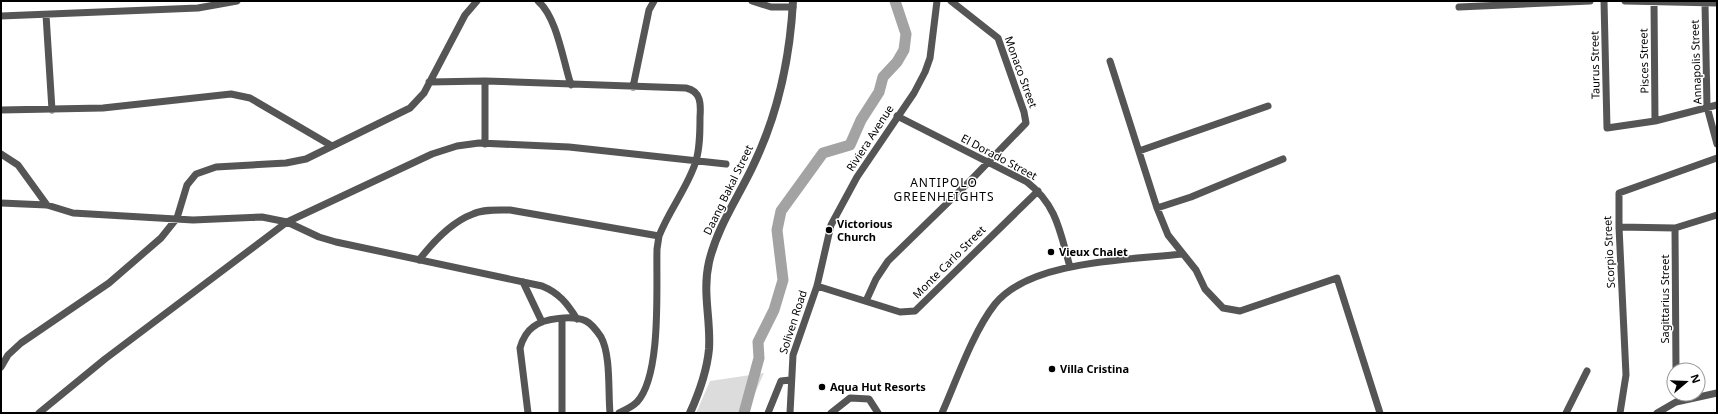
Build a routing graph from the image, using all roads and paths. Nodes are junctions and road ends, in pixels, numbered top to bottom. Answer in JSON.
{"nodes":[{"id":1,"x":237,"y":1,"type":"edge"},
{"id":2,"x":477,"y":1,"type":"edge"},
{"id":3,"x":538,"y":1,"type":"edge"},
{"id":4,"x":654,"y":1,"type":"edge"},
{"id":5,"x":752,"y":1,"type":"edge"},
{"id":6,"x":937,"y":1,"type":"edge"},
{"id":7,"x":951,"y":1,"type":"edge"},
{"id":8,"x":1590,"y":1,"type":"edge"},
{"id":9,"x":1604,"y":1,"type":"edge"},
{"id":10,"x":1625,"y":1,"type":"edge"},
{"id":11,"x":1654,"y":2,"type":"junction"},
{"id":12,"x":1705,"y":3,"type":"junction"},
{"id":13,"x":1717,"y":3,"type":"edge"},
{"id":14,"x":793,"y":4,"type":"edge"},
{"id":15,"x":1459,"y":7,"type":"dead end"},
{"id":16,"x":46,"y":15,"type":"junction"},
{"id":17,"x":1,"y":16,"type":"edge"},
{"id":18,"x":1110,"y":61,"type":"dead end"},
{"id":19,"x":485,"y":80,"type":"junction"},
{"id":20,"x":429,"y":82,"type":"junction"},
{"id":21,"x":570,"y":85,"type":"junction"},
{"id":22,"x":633,"y":87,"type":"junction"},
{"id":23,"x":1717,"y":105,"type":"edge"},
{"id":24,"x":1268,"y":106,"type":"dead end"},
{"id":25,"x":1707,"y":107,"type":"junction"},
{"id":26,"x":1,"y":110,"type":"edge"},
{"id":27,"x":52,"y":110,"type":"junction"},
{"id":28,"x":897,"y":116,"type":"junction"},
{"id":29,"x":1655,"y":121,"type":"junction"},
{"id":30,"x":485,"y":144,"type":"junction"},
{"id":31,"x":1717,"y":144,"type":"edge"},
{"id":32,"x":332,"y":146,"type":"junction"},
{"id":33,"x":1138,"y":151,"type":"junction"},
{"id":34,"x":1,"y":154,"type":"edge"},
{"id":35,"x":1717,"y":158,"type":"edge"},
{"id":36,"x":1283,"y":159,"type":"dead end"},
{"id":37,"x":696,"y":161,"type":"junction"},
{"id":38,"x":988,"y":162,"type":"junction"},
{"id":39,"x":726,"y":164,"type":"dead end"},
{"id":40,"x":1038,"y":191,"type":"junction"},
{"id":41,"x":1,"y":203,"type":"edge"},
{"id":42,"x":47,"y":206,"type":"junction"},
{"id":43,"x":1157,"y":208,"type":"junction"},
{"id":44,"x":1717,"y":215,"type":"edge"},
{"id":45,"x":177,"y":218,"type":"junction"},
{"id":46,"x":287,"y":222,"type":"junction"},
{"id":47,"x":1619,"y":227,"type":"junction"},
{"id":48,"x":1675,"y":228,"type":"junction"},
{"id":49,"x":659,"y":236,"type":"junction"},
{"id":50,"x":1182,"y":254,"type":"junction"},
{"id":51,"x":419,"y":260,"type":"junction"},
{"id":52,"x":1070,"y":267,"type":"junction"},
{"id":53,"x":523,"y":282,"type":"junction"},
{"id":54,"x":816,"y":286,"type":"junction"},
{"id":55,"x":866,"y":301,"type":"junction"},
{"id":56,"x":562,"y":319,"type":"junction"},
{"id":57,"x":577,"y":319,"type":"junction"},
{"id":58,"x":542,"y":322,"type":"junction"},
{"id":59,"x":1676,"y":362,"type":"edge"},
{"id":60,"x":1,"y":367,"type":"edge"},
{"id":61,"x":1587,"y":371,"type":"dead end"},
{"id":62,"x":790,"y":380,"type":"junction"},
{"id":63,"x":1717,"y":393,"type":"edge"},
{"id":64,"x":1706,"y":395,"type":"edge"},
{"id":65,"x":1676,"y":402,"type":"edge"},
{"id":66,"x":39,"y":413,"type":"edge"},
{"id":67,"x":528,"y":413,"type":"edge"},
{"id":68,"x":562,"y":413,"type":"edge"},
{"id":69,"x":610,"y":413,"type":"edge"},
{"id":70,"x":619,"y":413,"type":"edge"},
{"id":71,"x":690,"y":413,"type":"edge"},
{"id":72,"x":768,"y":413,"type":"edge"},
{"id":73,"x":790,"y":413,"type":"edge"},
{"id":74,"x":831,"y":413,"type":"edge"},
{"id":75,"x":878,"y":413,"type":"edge"},
{"id":76,"x":942,"y":413,"type":"edge"},
{"id":77,"x":1380,"y":413,"type":"edge"},
{"id":78,"x":1566,"y":413,"type":"edge"},
{"id":79,"x":1620,"y":413,"type":"edge"},
{"id":80,"x":1657,"y":413,"type":"edge"}],
"edges":[{"from":1,"to":16,"type":"street"},
{"from":2,"to":20,"type":"street"},
{"from":3,"to":21,"type":"street"},
{"from":4,"to":22,"type":"street"},
{"from":5,"to":14,"type":"street"},
{"from":6,"to":28,"type":"street","name":"Riviera Avenue"},
{"from":7,"to":38,"type":"street","name":"Monaco Street"},
{"from":8,"to":15,"type":"street"},
{"from":9,"to":29,"type":"street","name":"Taurus Street"},
{"from":10,"to":11,"type":"street"},
{"from":11,"to":12,"type":"street"},
{"from":11,"to":29,"type":"street","name":"Pisces Street"},
{"from":12,"to":13,"type":"street"},
{"from":12,"to":25,"type":"street","name":"Annapolis Street"},
{"from":14,"to":71,"type":"street","name":"Daang Bakal Street"},
{"from":16,"to":17,"type":"street"},
{"from":16,"to":27,"type":"street"},
{"from":18,"to":33,"type":"street"},
{"from":19,"to":20,"type":"street"},
{"from":19,"to":21,"type":"street"},
{"from":19,"to":30,"type":"street"},
{"from":20,"to":32,"type":"street"},
{"from":21,"to":22,"type":"street"},
{"from":22,"to":37,"type":"street"},
{"from":23,"to":25,"type":"street"},
{"from":24,"to":33,"type":"street"},
{"from":25,"to":29,"type":"street"},
{"from":25,"to":31,"type":"street","name":"Annapolis Street"},
{"from":26,"to":27,"type":"street"},
{"from":27,"to":32,"type":"street"},
{"from":28,"to":38,"type":"street","name":"El Dorado Street"},
{"from":28,"to":54,"type":"street","name":"Riviera Avenue"},
{"from":30,"to":37,"type":"street"},
{"from":30,"to":46,"type":"street"},
{"from":32,"to":45,"type":"street"},
{"from":33,"to":43,"type":"street"},
{"from":34,"to":42,"type":"street"},
{"from":35,"to":47,"type":"street","name":"Scorpio Street"},
{"from":36,"to":43,"type":"street"},
{"from":37,"to":39,"type":"street"},
{"from":37,"to":49,"type":"street"},
{"from":38,"to":40,"type":"street","name":"El Dorado Street"},
{"from":38,"to":55,"type":"street","name":"Monaco Street"},
{"from":40,"to":52,"type":"street","name":"El Dorado Street"},
{"from":40,"to":55,"type":"street","name":"Monte Carlo Street"},
{"from":41,"to":42,"type":"street"},
{"from":42,"to":45,"type":"street"},
{"from":43,"to":50,"type":"street"},
{"from":44,"to":48,"type":"street"},
{"from":45,"to":46,"type":"street"},
{"from":45,"to":60,"type":"street"},
{"from":46,"to":51,"type":"street"},
{"from":46,"to":66,"type":"street"},
{"from":47,"to":48,"type":"street"},
{"from":47,"to":79,"type":"street","name":"Scorpio Street"},
{"from":48,"to":59,"type":"street","name":"Sagittarius Street"},
{"from":49,"to":51,"type":"street"},
{"from":49,"to":70,"type":"street"},
{"from":50,"to":52,"type":"street"},
{"from":50,"to":77,"type":"street"},
{"from":51,"to":53,"type":"street"},
{"from":52,"to":76,"type":"street"},
{"from":53,"to":57,"type":"street"},
{"from":53,"to":58,"type":"street"},
{"from":54,"to":55,"type":"street","name":"Monte Carlo Street"},
{"from":54,"to":62,"type":"street","name":"Soliven Road"},
{"from":56,"to":57,"type":"street"},
{"from":56,"to":58,"type":"street"},
{"from":56,"to":68,"type":"street"},
{"from":57,"to":69,"type":"street"},
{"from":58,"to":67,"type":"street"},
{"from":61,"to":78,"type":"street"},
{"from":62,"to":72,"type":"street"},
{"from":62,"to":73,"type":"street","name":"Soliven Road"},
{"from":63,"to":64,"type":"street"},
{"from":65,"to":80,"type":"street"},
{"from":74,"to":75,"type":"street"}]}
